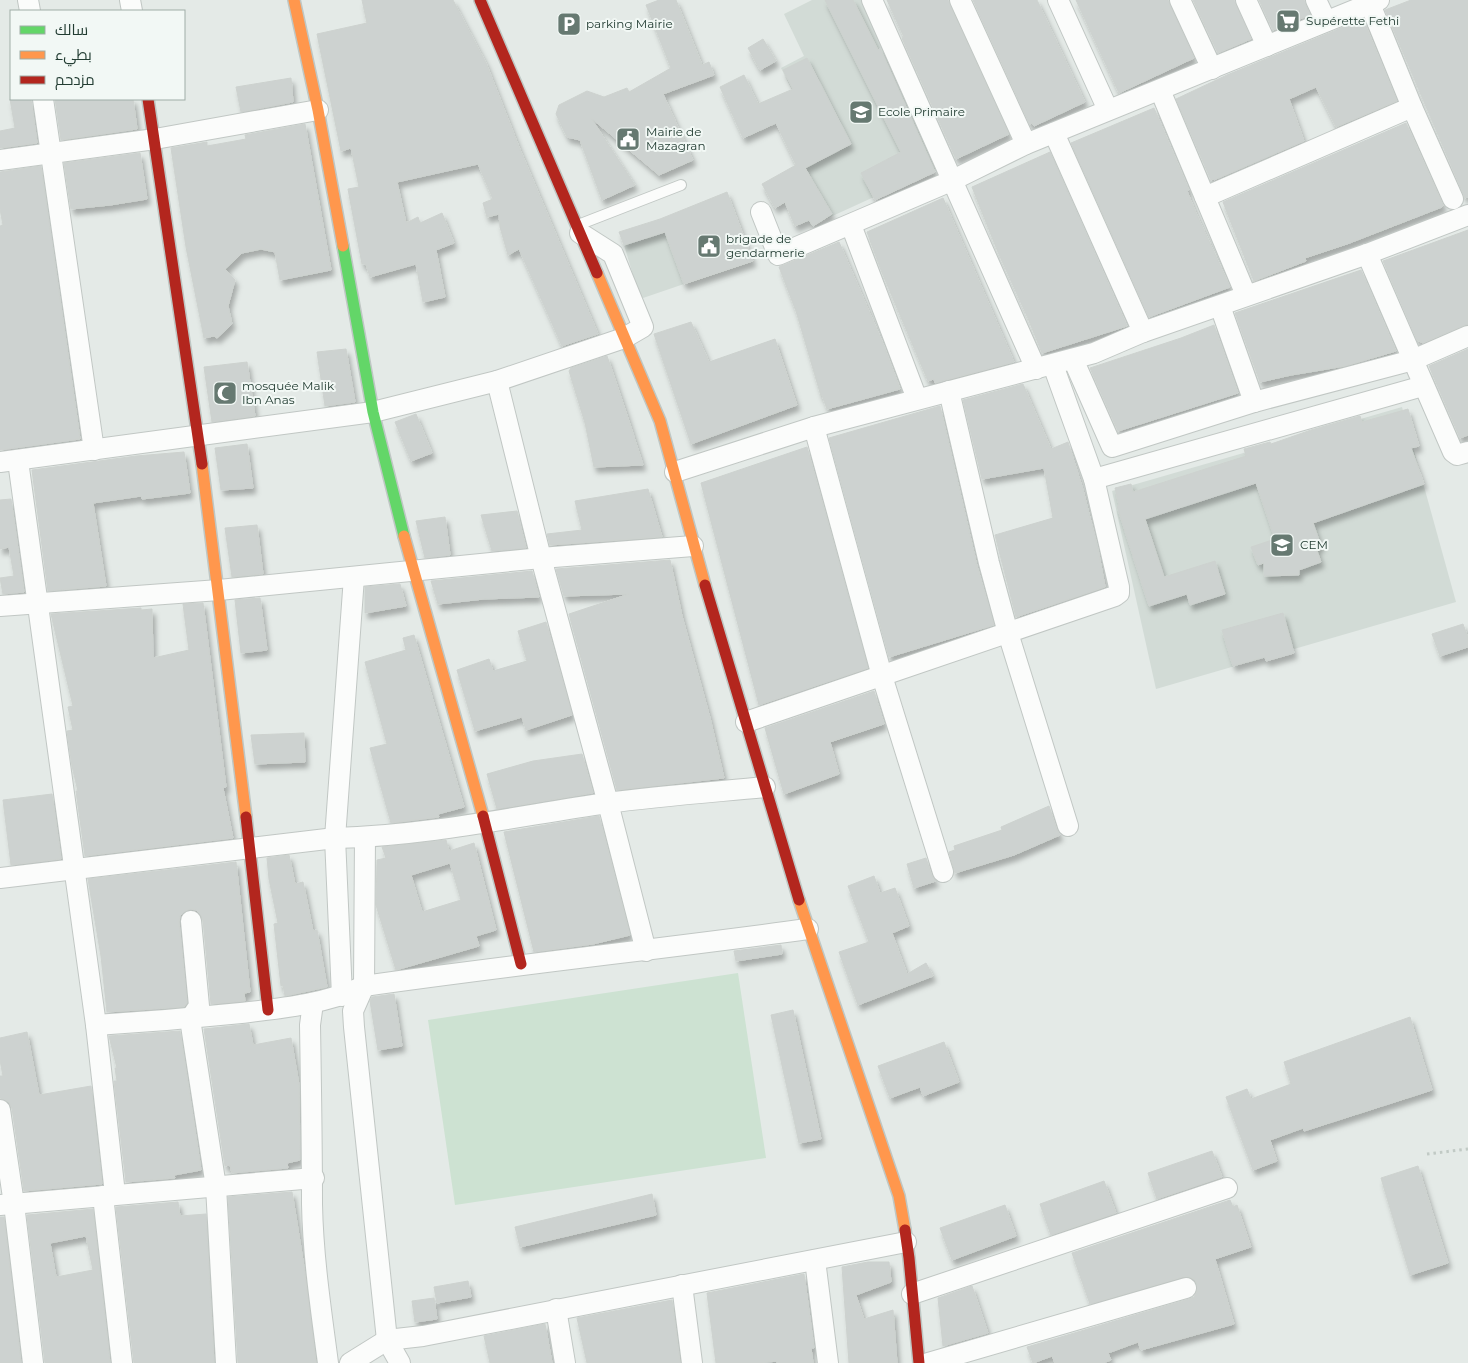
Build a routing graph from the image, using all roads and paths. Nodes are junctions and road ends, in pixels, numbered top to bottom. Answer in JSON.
{"nodes":[{"id":1,"x":294,"y":0,"type":"edge"},
{"id":2,"x":872,"y":0,"type":"edge"},
{"id":3,"x":960,"y":0,"type":"edge"},
{"id":4,"x":1058,"y":0,"type":"edge"},
{"id":5,"x":1180,"y":0,"type":"edge"},
{"id":6,"x":1246,"y":0,"type":"edge"},
{"id":7,"x":1316,"y":0,"type":"edge"},
{"id":8,"x":486,"y":2,"type":"edge"},
{"id":9,"x":1375,"y":2,"type":"edge"},
{"id":10,"x":1326,"y":21,"type":"junction"},
{"id":11,"x":1268,"y":46,"type":"junction"},
{"id":12,"x":1212,"y":69,"type":"junction"},
{"id":13,"x":1160,"y":90,"type":"junction"},
{"id":14,"x":43,"y":100,"type":"edge"},
{"id":15,"x":148,"y":100,"type":"edge"},
{"id":16,"x":1412,"y":107,"type":"junction"},
{"id":17,"x":318,"y":110,"type":"junction"},
{"id":18,"x":1108,"y":110,"type":"junction"},
{"id":19,"x":1054,"y":133,"type":"junction"},
{"id":20,"x":155,"y":139,"type":"junction"},
{"id":21,"x":1026,"y":144,"type":"junction"},
{"id":22,"x":52,"y":152,"type":"junction"},
{"id":23,"x":0,"y":160,"type":"edge"},
{"id":24,"x":951,"y":181,"type":"junction"},
{"id":25,"x":681,"y":185,"type":"dead end"},
{"id":26,"x":1205,"y":197,"type":"junction"},
{"id":27,"x":1453,"y":199,"type":"dead end"},
{"id":28,"x":761,"y":212,"type":"dead end"},
{"id":29,"x":1468,"y":215,"type":"edge"},
{"id":30,"x":851,"y":225,"type":"junction"},
{"id":31,"x":578,"y":229,"type":"junction"},
{"id":32,"x":1367,"y":254,"type":"junction"},
{"id":33,"x":1246,"y":295,"type":"junction"},
{"id":34,"x":1220,"y":306,"type":"junction"},
{"id":35,"x":1144,"y":332,"type":"junction"},
{"id":36,"x":1468,"y":336,"type":"edge"},
{"id":37,"x":624,"y":338,"type":"junction"},
{"id":38,"x":1073,"y":359,"type":"junction"},
{"id":39,"x":1413,"y":360,"type":"junction"},
{"id":40,"x":1044,"y":367,"type":"junction"},
{"id":41,"x":498,"y":382,"type":"junction"},
{"id":42,"x":1423,"y":386,"type":"junction"},
{"id":43,"x":949,"y":391,"type":"junction"},
{"id":44,"x":917,"y":399,"type":"junction"},
{"id":45,"x":1254,"y":402,"type":"junction"},
{"id":46,"x":373,"y":412,"type":"junction"},
{"id":47,"x":814,"y":427,"type":"junction"},
{"id":48,"x":198,"y":435,"type":"junction"},
{"id":49,"x":1112,"y":447,"type":"junction"},
{"id":50,"x":94,"y":450,"type":"junction"},
{"id":51,"x":1468,"y":452,"type":"edge"},
{"id":52,"x":9,"y":462,"type":"edge"},
{"id":53,"x":675,"y":472,"type":"junction"},
{"id":54,"x":1094,"y":479,"type":"junction"},
{"id":55,"x":693,"y":546,"type":"junction"},
{"id":56,"x":541,"y":558,"type":"junction"},
{"id":57,"x":412,"y":570,"type":"junction"},
{"id":58,"x":354,"y":577,"type":"junction"},
{"id":59,"x":218,"y":590,"type":"junction"},
{"id":60,"x":38,"y":603,"type":"junction"},
{"id":61,"x":0,"y":606,"type":"edge"},
{"id":62,"x":1008,"y":634,"type":"junction"},
{"id":63,"x":882,"y":676,"type":"junction"},
{"id":64,"x":746,"y":722,"type":"junction"},
{"id":65,"x":765,"y":786,"type":"junction"},
{"id":66,"x":608,"y":803,"type":"junction"},
{"id":67,"x":485,"y":822,"type":"junction"},
{"id":68,"x":1068,"y":826,"type":"dead end"},
{"id":69,"x":335,"y":838,"type":"junction"},
{"id":70,"x":365,"y":838,"type":"junction"},
{"id":71,"x":250,"y":849,"type":"junction"},
{"id":72,"x":75,"y":870,"type":"junction"},
{"id":73,"x":943,"y":872,"type":"dead end"},
{"id":74,"x":0,"y":878,"type":"edge"},
{"id":75,"x":191,"y":921,"type":"dead end"},
{"id":76,"x":808,"y":929,"type":"junction"},
{"id":77,"x":646,"y":950,"type":"junction"},
{"id":78,"x":521,"y":964,"type":"junction"},
{"id":79,"x":364,"y":986,"type":"junction"},
{"id":80,"x":342,"y":996,"type":"junction"},
{"id":81,"x":313,"y":1003,"type":"junction"},
{"id":82,"x":268,"y":1010,"type":"junction"},
{"id":83,"x":190,"y":1019,"type":"junction"},
{"id":84,"x":96,"y":1025,"type":"junction"},
{"id":85,"x":0,"y":1110,"type":"edge"},
{"id":86,"x":1468,"y":1149,"type":"edge"},
{"id":87,"x":1427,"y":1154,"type":"dead end"},
{"id":88,"x":314,"y":1178,"type":"junction"},
{"id":89,"x":216,"y":1187,"type":"junction"},
{"id":90,"x":1227,"y":1188,"type":"dead end"},
{"id":91,"x":109,"y":1195,"type":"junction"},
{"id":92,"x":7,"y":1204,"type":"edge"},
{"id":93,"x":906,"y":1242,"type":"junction"},
{"id":94,"x":816,"y":1260,"type":"junction"},
{"id":95,"x":682,"y":1285,"type":"junction"},
{"id":96,"x":1186,"y":1288,"type":"dead end"},
{"id":97,"x":912,"y":1294,"type":"junction"},
{"id":98,"x":556,"y":1309,"type":"junction"},
{"id":99,"x":387,"y":1340,"type":"junction"},
{"id":100,"x":33,"y":1363,"type":"edge"},
{"id":101,"x":122,"y":1363,"type":"edge"},
{"id":102,"x":226,"y":1363,"type":"edge"},
{"id":103,"x":328,"y":1363,"type":"edge"},
{"id":104,"x":350,"y":1363,"type":"edge"},
{"id":105,"x":400,"y":1363,"type":"edge"},
{"id":106,"x":565,"y":1363,"type":"edge"},
{"id":107,"x":692,"y":1363,"type":"edge"},
{"id":108,"x":828,"y":1363,"type":"edge"},
{"id":109,"x":919,"y":1363,"type":"edge"},
{"id":110,"x":928,"y":1363,"type":"edge"}],
"edges":[{"from":1,"to":17,"type":"street"},
{"from":2,"to":24,"type":"street"},
{"from":3,"to":21,"type":"street"},
{"from":4,"to":18,"type":"street"},
{"from":5,"to":12,"type":"street"},
{"from":6,"to":11,"type":"street"},
{"from":7,"to":10,"type":"street"},
{"from":8,"to":31,"type":"street"},
{"from":9,"to":10,"type":"street"},
{"from":9,"to":16,"type":"street"},
{"from":10,"to":11,"type":"street"},
{"from":11,"to":12,"type":"street"},
{"from":12,"to":13,"type":"street"},
{"from":13,"to":18,"type":"street"},
{"from":13,"to":26,"type":"street"},
{"from":14,"to":22,"type":"street"},
{"from":15,"to":20,"type":"street"},
{"from":16,"to":26,"type":"street"},
{"from":16,"to":27,"type":"street"},
{"from":17,"to":20,"type":"street"},
{"from":17,"to":46,"type":"street"},
{"from":18,"to":19,"type":"street"},
{"from":19,"to":21,"type":"street"},
{"from":19,"to":35,"type":"street"},
{"from":20,"to":22,"type":"street"},
{"from":20,"to":48,"type":"street"},
{"from":21,"to":24,"type":"street"},
{"from":22,"to":23,"type":"street"},
{"from":22,"to":50,"type":"street"},
{"from":24,"to":30,"type":"street"},
{"from":24,"to":40,"type":"street"},
{"from":25,"to":31,"type":"lane"},
{"from":26,"to":33,"type":"street"},
{"from":28,"to":30,"type":"street"},
{"from":29,"to":32,"type":"street"},
{"from":30,"to":44,"type":"street"},
{"from":31,"to":37,"type":"street"},
{"from":32,"to":33,"type":"street"},
{"from":32,"to":39,"type":"street"},
{"from":33,"to":34,"type":"street"},
{"from":34,"to":35,"type":"street"},
{"from":34,"to":45,"type":"street"},
{"from":35,"to":38,"type":"street"},
{"from":36,"to":39,"type":"street"},
{"from":37,"to":41,"type":"street"},
{"from":37,"to":53,"type":"street"},
{"from":38,"to":40,"type":"street"},
{"from":38,"to":49,"type":"street"},
{"from":39,"to":42,"type":"street"},
{"from":39,"to":45,"type":"street"},
{"from":40,"to":43,"type":"street"},
{"from":40,"to":54,"type":"street"},
{"from":41,"to":46,"type":"street"},
{"from":41,"to":56,"type":"street"},
{"from":42,"to":51,"type":"street"},
{"from":42,"to":54,"type":"street"},
{"from":43,"to":44,"type":"street"},
{"from":43,"to":62,"type":"street"},
{"from":44,"to":47,"type":"street"},
{"from":45,"to":49,"type":"street"},
{"from":46,"to":48,"type":"street"},
{"from":46,"to":57,"type":"street"},
{"from":47,"to":53,"type":"street"},
{"from":47,"to":63,"type":"street"},
{"from":48,"to":50,"type":"street"},
{"from":48,"to":59,"type":"street"},
{"from":49,"to":54,"type":"street"},
{"from":50,"to":52,"type":"street"},
{"from":52,"to":60,"type":"street"},
{"from":53,"to":55,"type":"street"},
{"from":54,"to":62,"type":"street"},
{"from":55,"to":56,"type":"street"},
{"from":55,"to":64,"type":"street"},
{"from":56,"to":57,"type":"street"},
{"from":56,"to":66,"type":"street"},
{"from":57,"to":58,"type":"street"},
{"from":57,"to":67,"type":"street"},
{"from":58,"to":59,"type":"street"},
{"from":58,"to":69,"type":"street"},
{"from":59,"to":60,"type":"street"},
{"from":59,"to":71,"type":"street"},
{"from":60,"to":61,"type":"street"},
{"from":60,"to":72,"type":"street"},
{"from":62,"to":63,"type":"street"},
{"from":62,"to":68,"type":"street"},
{"from":63,"to":64,"type":"street"},
{"from":63,"to":73,"type":"street"},
{"from":64,"to":65,"type":"street"},
{"from":65,"to":66,"type":"street"},
{"from":65,"to":76,"type":"street"},
{"from":66,"to":67,"type":"street"},
{"from":66,"to":77,"type":"street"},
{"from":67,"to":70,"type":"street"},
{"from":67,"to":78,"type":"street"},
{"from":69,"to":70,"type":"street"},
{"from":69,"to":71,"type":"street"},
{"from":69,"to":80,"type":"street"},
{"from":70,"to":79,"type":"street"},
{"from":71,"to":72,"type":"street"},
{"from":71,"to":82,"type":"street"},
{"from":72,"to":74,"type":"street"},
{"from":72,"to":84,"type":"street"},
{"from":75,"to":83,"type":"street"},
{"from":76,"to":77,"type":"street"},
{"from":76,"to":93,"type":"street"},
{"from":77,"to":78,"type":"street"},
{"from":78,"to":79,"type":"street"},
{"from":79,"to":80,"type":"street"},
{"from":79,"to":99,"type":"street"},
{"from":80,"to":81,"type":"street"},
{"from":81,"to":82,"type":"street"},
{"from":81,"to":88,"type":"street"},
{"from":82,"to":83,"type":"street"},
{"from":83,"to":84,"type":"street"},
{"from":83,"to":89,"type":"street"},
{"from":84,"to":91,"type":"street"},
{"from":85,"to":92,"type":"street"},
{"from":86,"to":87,"type":"path"},
{"from":88,"to":89,"type":"street"},
{"from":88,"to":103,"type":"street"},
{"from":89,"to":91,"type":"street"},
{"from":89,"to":102,"type":"street"},
{"from":90,"to":97,"type":"street"},
{"from":91,"to":92,"type":"street"},
{"from":91,"to":101,"type":"street"},
{"from":92,"to":100,"type":"street"},
{"from":93,"to":94,"type":"street"},
{"from":93,"to":97,"type":"street"},
{"from":94,"to":95,"type":"street"},
{"from":94,"to":108,"type":"street"},
{"from":95,"to":98,"type":"street"},
{"from":95,"to":107,"type":"street"},
{"from":96,"to":110,"type":"street"},
{"from":97,"to":109,"type":"street"},
{"from":98,"to":99,"type":"street"},
{"from":98,"to":106,"type":"street"},
{"from":99,"to":104,"type":"street"},
{"from":99,"to":105,"type":"street"}]}
